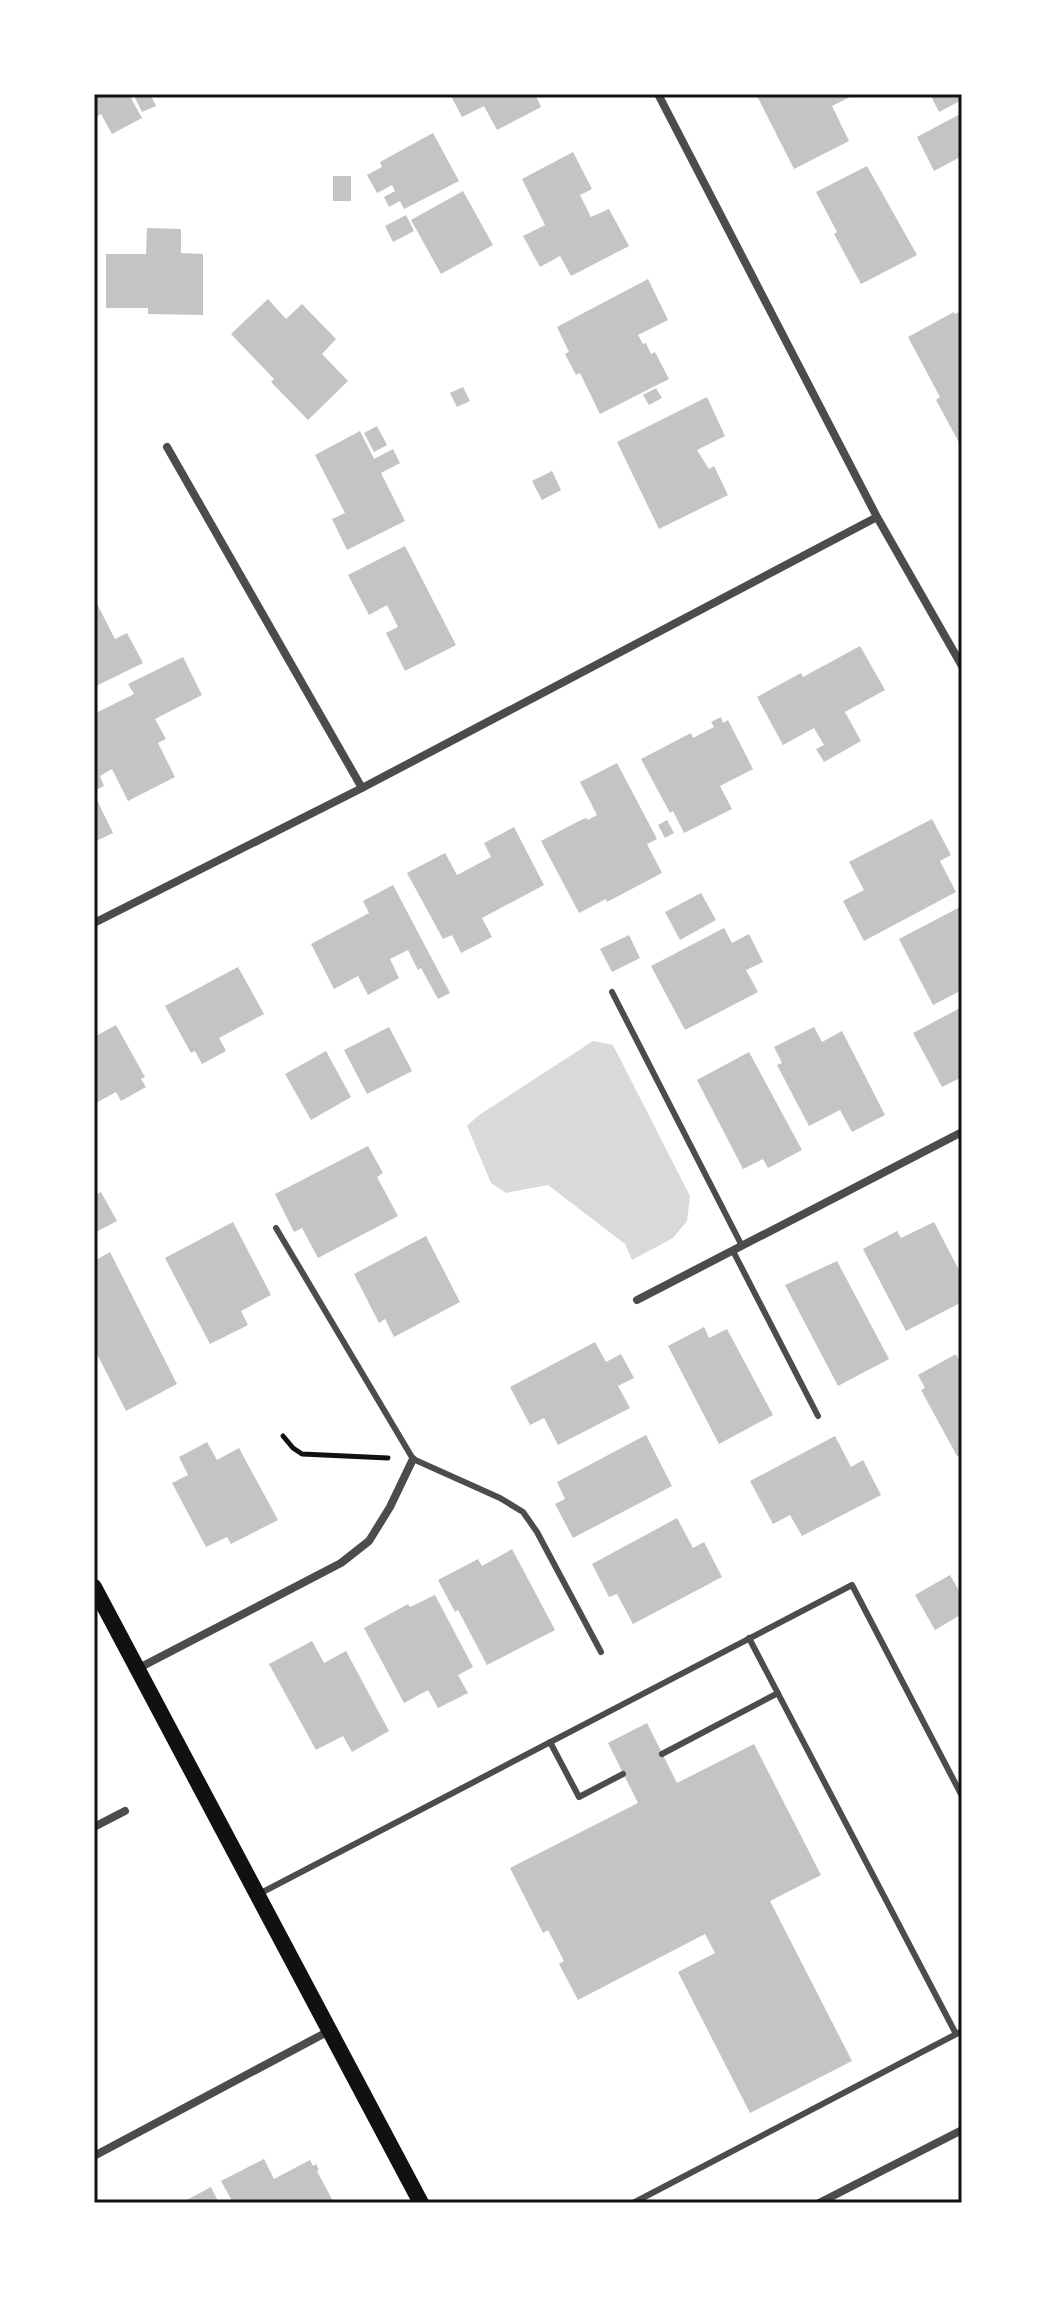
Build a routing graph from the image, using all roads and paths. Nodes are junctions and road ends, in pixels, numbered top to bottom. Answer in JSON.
{"nodes":[{"id":1,"x":658,"y":94,"type":"edge"},
{"id":2,"x":167,"y":447,"type":"dead end"},
{"id":3,"x":877,"y":517,"type":"junction"},
{"id":4,"x":962,"y":666,"type":"edge"},
{"id":5,"x":362,"y":788,"type":"junction"},
{"id":6,"x":94,"y":923,"type":"edge"},
{"id":7,"x":612,"y":992,"type":"dead end"},
{"id":8,"x":962,"y":1132,"type":"edge"},
{"id":9,"x":276,"y":1228,"type":"dead end"},
{"id":10,"x":742,"y":1246,"type":"junction"},
{"id":11,"x":733,"y":1251,"type":"junction"},
{"id":12,"x":637,"y":1300,"type":"dead end"},
{"id":13,"x":818,"y":1416,"type":"dead end"},
{"id":14,"x":283,"y":1436,"type":"dead end"},
{"id":15,"x":413,"y":1459,"type":"junction"},
{"id":16,"x":94,"y":1587,"type":"edge"},
{"id":17,"x":749,"y":1638,"type":"junction"},
{"id":18,"x":601,"y":1652,"type":"dead end"},
{"id":19,"x":137,"y":1669,"type":"junction"},
{"id":20,"x":778,"y":1693,"type":"junction"},
{"id":21,"x":550,"y":1742,"type":"junction"},
{"id":22,"x":662,"y":1754,"type":"dead end"},
{"id":23,"x":623,"y":1774,"type":"dead end"},
{"id":24,"x":962,"y":1796,"type":"edge"},
{"id":25,"x":125,"y":1811,"type":"dead end"},
{"id":26,"x":94,"y":1827,"type":"edge"},
{"id":27,"x":257,"y":1895,"type":"junction"},
{"id":28,"x":330,"y":2031,"type":"junction"},
{"id":29,"x":959,"y":2032,"type":"edge"},
{"id":30,"x":962,"y":2130,"type":"edge"},
{"id":31,"x":94,"y":2156,"type":"edge"},
{"id":32,"x":421,"y":2203,"type":"edge"},
{"id":33,"x":633,"y":2203,"type":"edge"},
{"id":34,"x":819,"y":2203,"type":"edge"}],
"edges":[{"from":1,"to":3,"type":"street"},
{"from":2,"to":5,"type":"street"},
{"from":3,"to":4,"type":"street"},
{"from":3,"to":5,"type":"street"},
{"from":5,"to":6,"type":"street"},
{"from":7,"to":10,"type":"lane"},
{"from":8,"to":10,"type":"street"},
{"from":9,"to":15,"type":"lane"},
{"from":10,"to":11,"type":"street"},
{"from":11,"to":12,"type":"street"},
{"from":11,"to":13,"type":"lane"},
{"from":14,"to":15,"type":"path"},
{"from":15,"to":18,"type":"lane"},
{"from":15,"to":19,"type":"street"},
{"from":16,"to":19,"type":"main road"},
{"from":17,"to":20,"type":"lane"},
{"from":17,"to":21,"type":"lane"},
{"from":17,"to":24,"type":"lane"},
{"from":19,"to":27,"type":"main road"},
{"from":20,"to":22,"type":"lane"},
{"from":20,"to":29,"type":"lane"},
{"from":21,"to":23,"type":"lane"},
{"from":21,"to":27,"type":"lane"},
{"from":25,"to":26,"type":"street"},
{"from":27,"to":28,"type":"main road"},
{"from":28,"to":31,"type":"street"},
{"from":28,"to":32,"type":"main road"},
{"from":29,"to":33,"type":"lane"},
{"from":30,"to":34,"type":"street"}]}
